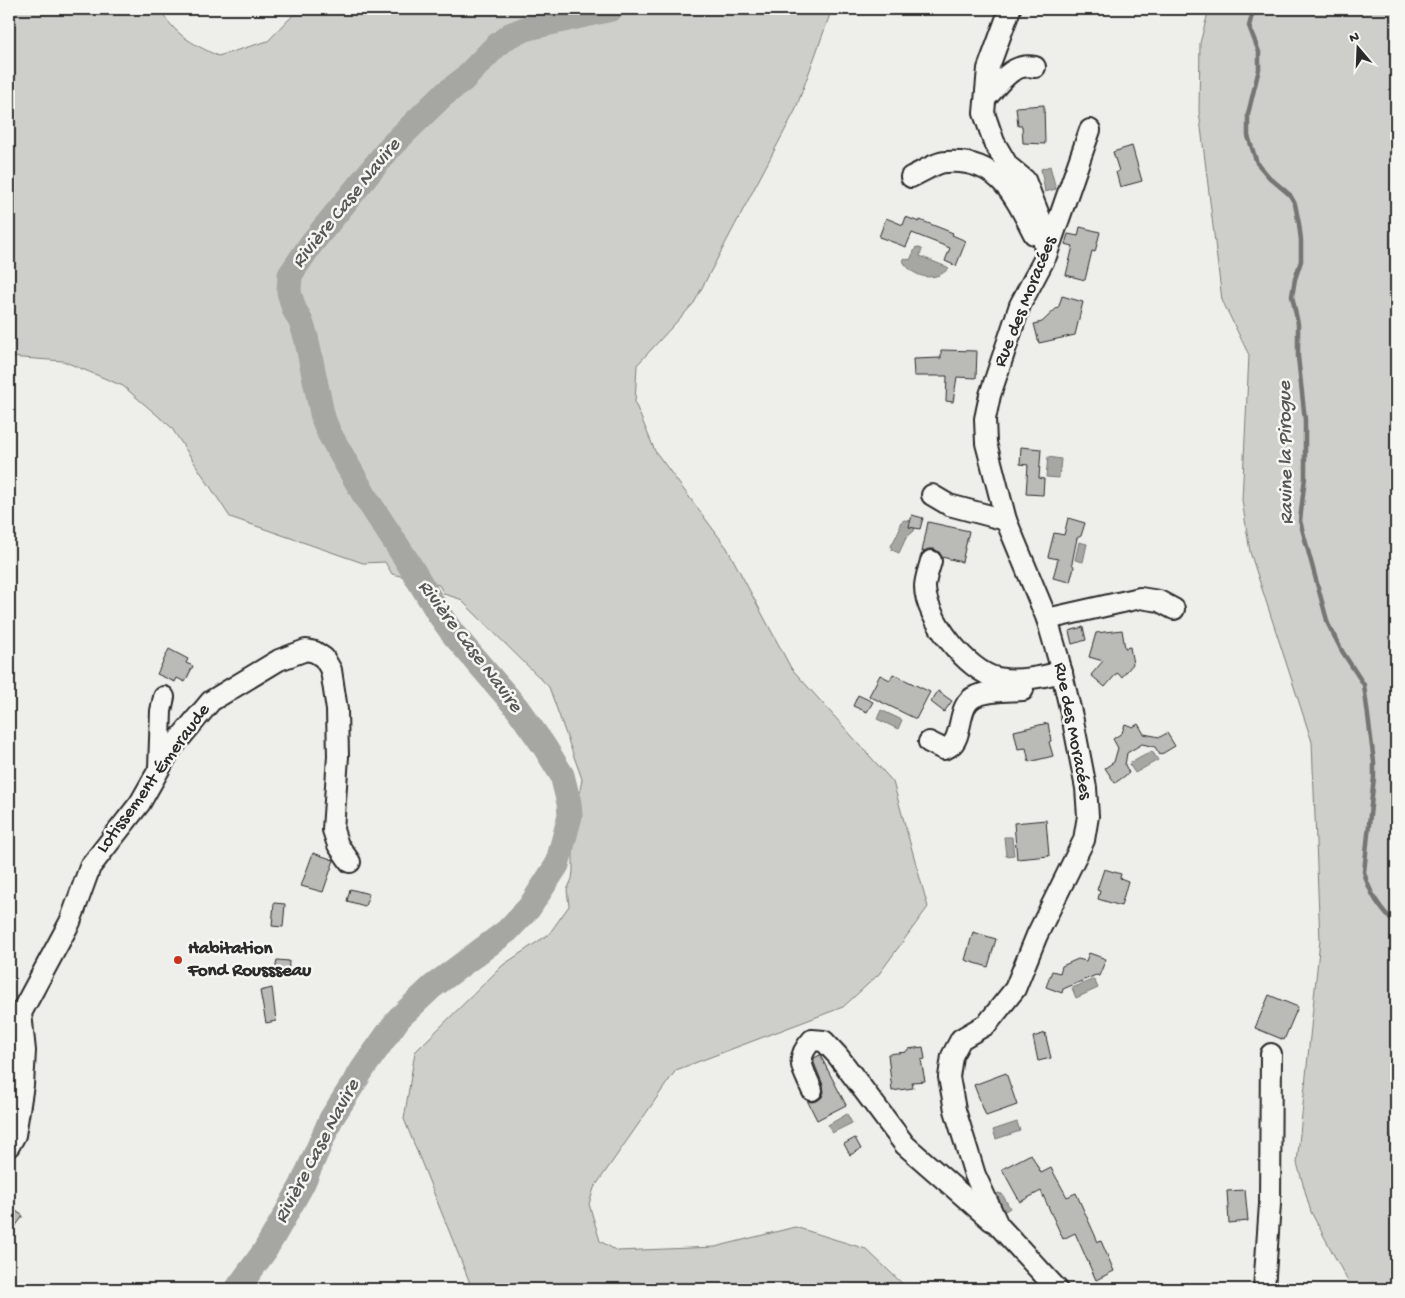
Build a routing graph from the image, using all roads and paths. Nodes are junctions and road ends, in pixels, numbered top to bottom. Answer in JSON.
{"nodes":[{"id":1,"x":1010,"y":9,"type":"edge"},
{"id":2,"x":1035,"y":67,"type":"dead end"},
{"id":3,"x":986,"y":98,"type":"junction"},
{"id":4,"x":1090,"y":130,"type":"dead end"},
{"id":5,"x":911,"y":177,"type":"dead end"},
{"id":6,"x":1046,"y":256,"type":"junction"},
{"id":7,"x":932,"y":495,"type":"dead end"},
{"id":8,"x":1006,"y":520,"type":"junction"},
{"id":9,"x":931,"y":561,"type":"dead end"},
{"id":10,"x":1174,"y":609,"type":"dead end"},
{"id":11,"x":1047,"y":619,"type":"junction"},
{"id":12,"x":1063,"y":679,"type":"junction"},
{"id":13,"x":164,"y":698,"type":"dead end"},
{"id":14,"x":930,"y":742,"type":"dead end"},
{"id":15,"x":159,"y":770,"type":"junction"},
{"id":16,"x":350,"y":862,"type":"dead end"},
{"id":17,"x":1271,"y":1054,"type":"dead end"},
{"id":18,"x":812,"y":1090,"type":"dead end"},
{"id":19,"x":9,"y":1146,"type":"edge"},
{"id":20,"x":998,"y":1225,"type":"junction"},
{"id":21,"x":1057,"y":1289,"type":"edge"},
{"id":22,"x":1264,"y":1289,"type":"edge"}],
"edges":[{"from":1,"to":3,"type":"street"},
{"from":2,"to":3,"type":"street"},
{"from":3,"to":6,"type":"street"},
{"from":4,"to":6,"type":"street","name":"Rue des Moracées"},
{"from":5,"to":6,"type":"street"},
{"from":6,"to":8,"type":"street","name":"Rue des Moracées"},
{"from":7,"to":8,"type":"street"},
{"from":8,"to":11,"type":"street","name":"Rue des Moracées"},
{"from":9,"to":12,"type":"street"},
{"from":10,"to":11,"type":"street"},
{"from":11,"to":12,"type":"street","name":"Rue des Moracées"},
{"from":12,"to":14,"type":"street"},
{"from":12,"to":20,"type":"street","name":"Rue des Moracées"},
{"from":13,"to":15,"type":"street"},
{"from":15,"to":16,"type":"street","name":"Lotissement Émeraude"},
{"from":15,"to":19,"type":"street","name":"Lotissement Émeraude"},
{"from":17,"to":22,"type":"street"},
{"from":18,"to":20,"type":"street"},
{"from":20,"to":21,"type":"street","name":"Rue des Moracées"}]}
